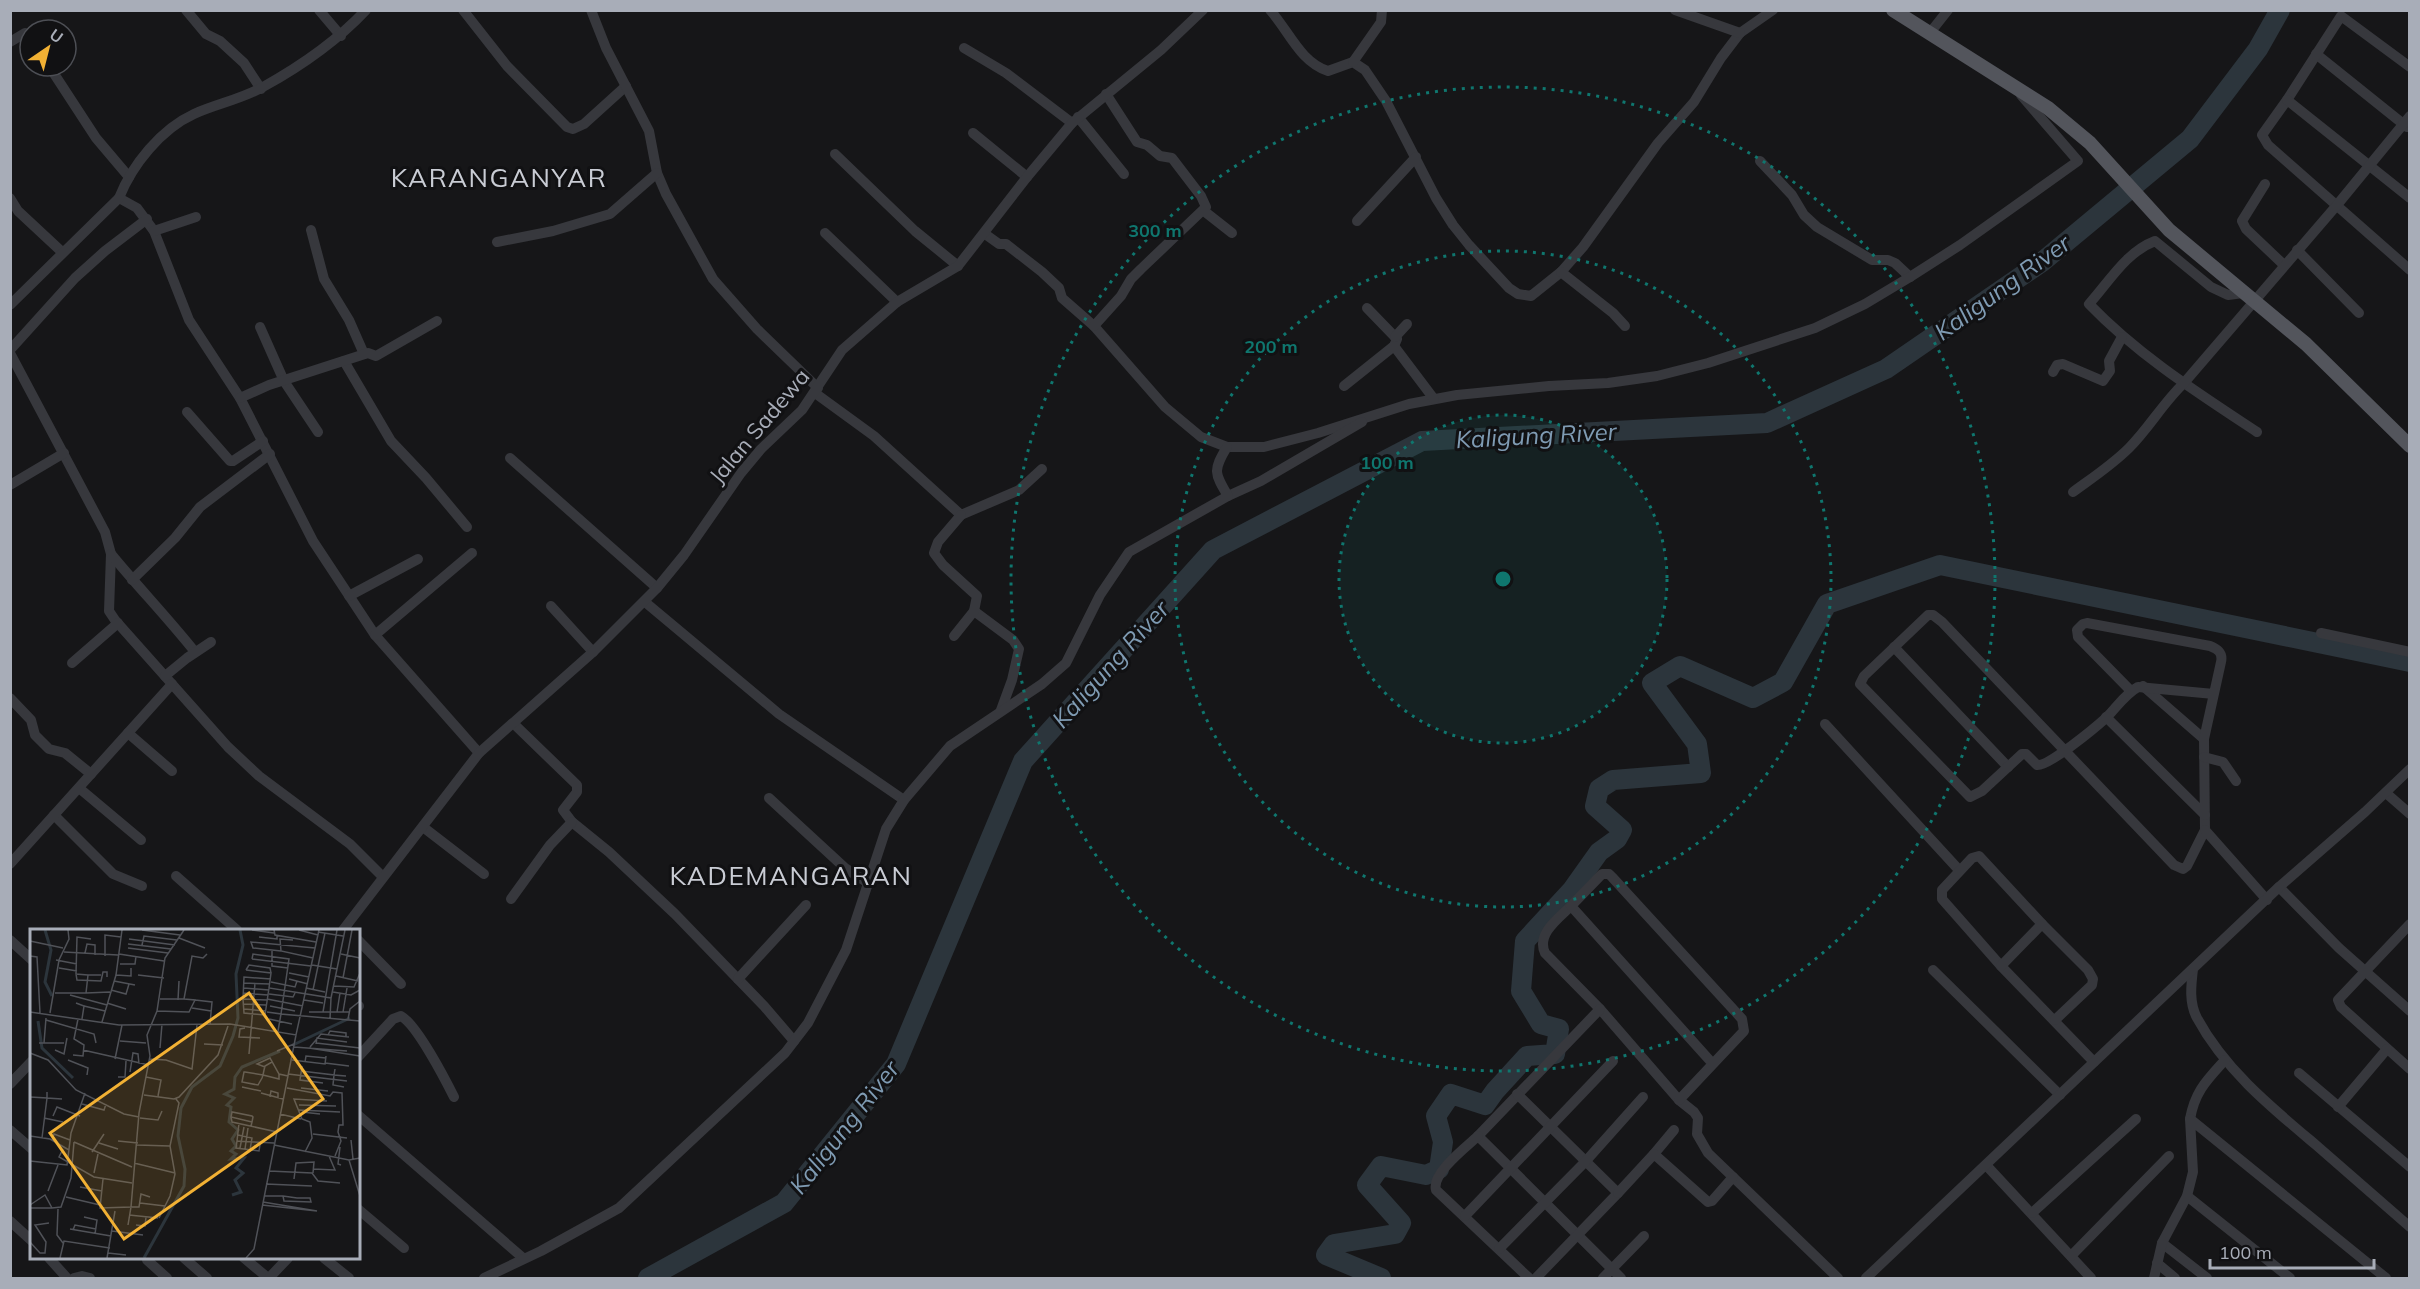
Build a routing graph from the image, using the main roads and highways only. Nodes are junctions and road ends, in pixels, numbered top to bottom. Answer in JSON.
{"nodes":[{"id":1,"x":1893,"y":10,"type":"edge"},
{"id":2,"x":2409,"y":446,"type":"edge"}],
"edges":[{"from":1,"to":2,"type":"main road"}]}
